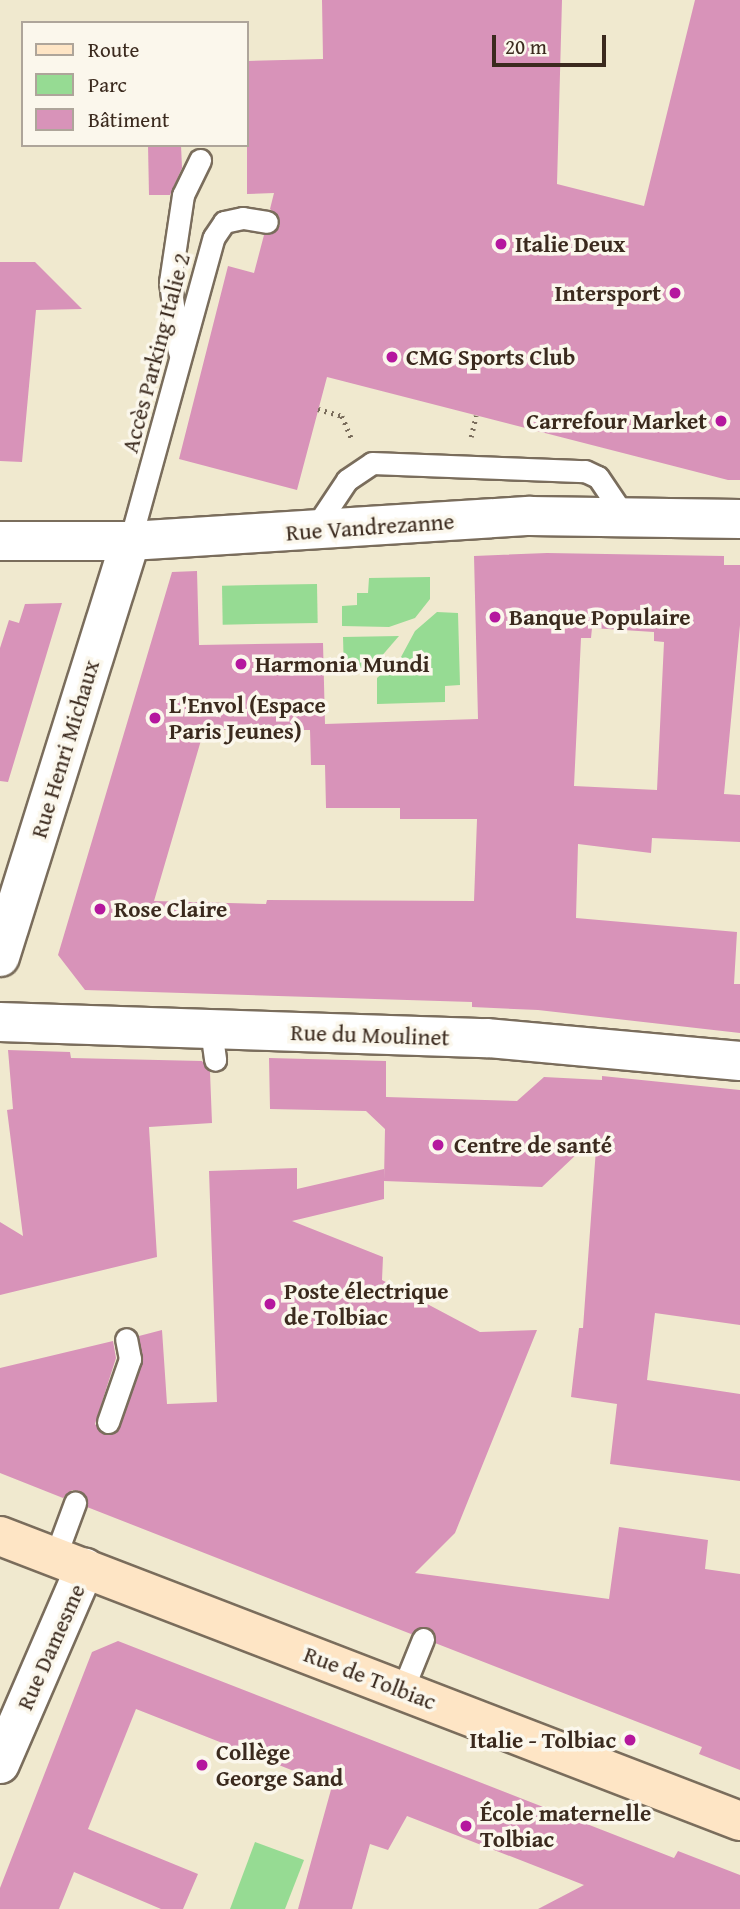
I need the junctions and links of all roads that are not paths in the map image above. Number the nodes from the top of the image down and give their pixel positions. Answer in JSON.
{"nodes":[{"id":1,"x":200,"y":160,"type":"dead end"},
{"id":2,"x":267,"y":222,"type":"dead end"},
{"id":3,"x":180,"y":362,"type":"junction"},
{"id":4,"x":625,"y":517,"type":"junction"},
{"id":5,"x":740,"y":519,"type":"edge"},
{"id":6,"x":313,"y":531,"type":"junction"},
{"id":7,"x":0,"y":541,"type":"edge"},
{"id":8,"x":130,"y":541,"type":"junction"},
{"id":9,"x":0,"y":957,"type":"edge"},
{"id":10,"x":0,"y":1022,"type":"edge"},
{"id":11,"x":740,"y":1061,"type":"edge"},
{"id":12,"x":126,"y":1339,"type":"dead end"},
{"id":13,"x":107,"y":1422,"type":"dead end"},
{"id":14,"x":75,"y":1503,"type":"dead end"},
{"id":15,"x":0,"y":1536,"type":"edge"},
{"id":16,"x":70,"y":1563,"type":"junction"},
{"id":17,"x":423,"y":1639,"type":"dead end"},
{"id":18,"x":402,"y":1690,"type":"junction"},
{"id":19,"x":0,"y":1764,"type":"edge"},
{"id":20,"x":740,"y":1821,"type":"edge"}],
"edges":[{"from":1,"to":3,"type":"lane"},
{"from":2,"to":3,"type":"lane","name":"Accès Parking Italie 2"},
{"from":3,"to":8,"type":"lane","name":"Accès Parking Italie 2"},
{"from":4,"to":5,"type":"street","name":"Rue Vandrezanne"},
{"from":4,"to":6,"type":"street","name":"Rue Vandrezanne"},
{"from":4,"to":6,"type":"lane"},
{"from":6,"to":8,"type":"street","name":"Rue Vandrezanne"},
{"from":7,"to":8,"type":"street","name":"Rue Vandrezanne"},
{"from":8,"to":9,"type":"street","name":"Rue Henri Michaux"},
{"from":10,"to":11,"type":"street","name":"Rue du Moulinet"},
{"from":12,"to":13,"type":"lane"},
{"from":14,"to":16,"type":"lane"},
{"from":15,"to":16,"type":"main road","name":"Rue de Tolbiac"},
{"from":16,"to":18,"type":"main road","name":"Rue de Tolbiac"},
{"from":16,"to":19,"type":"street","name":"Rue Damesme"},
{"from":17,"to":18,"type":"lane"},
{"from":18,"to":20,"type":"main road","name":"Rue de Tolbiac"}]}
